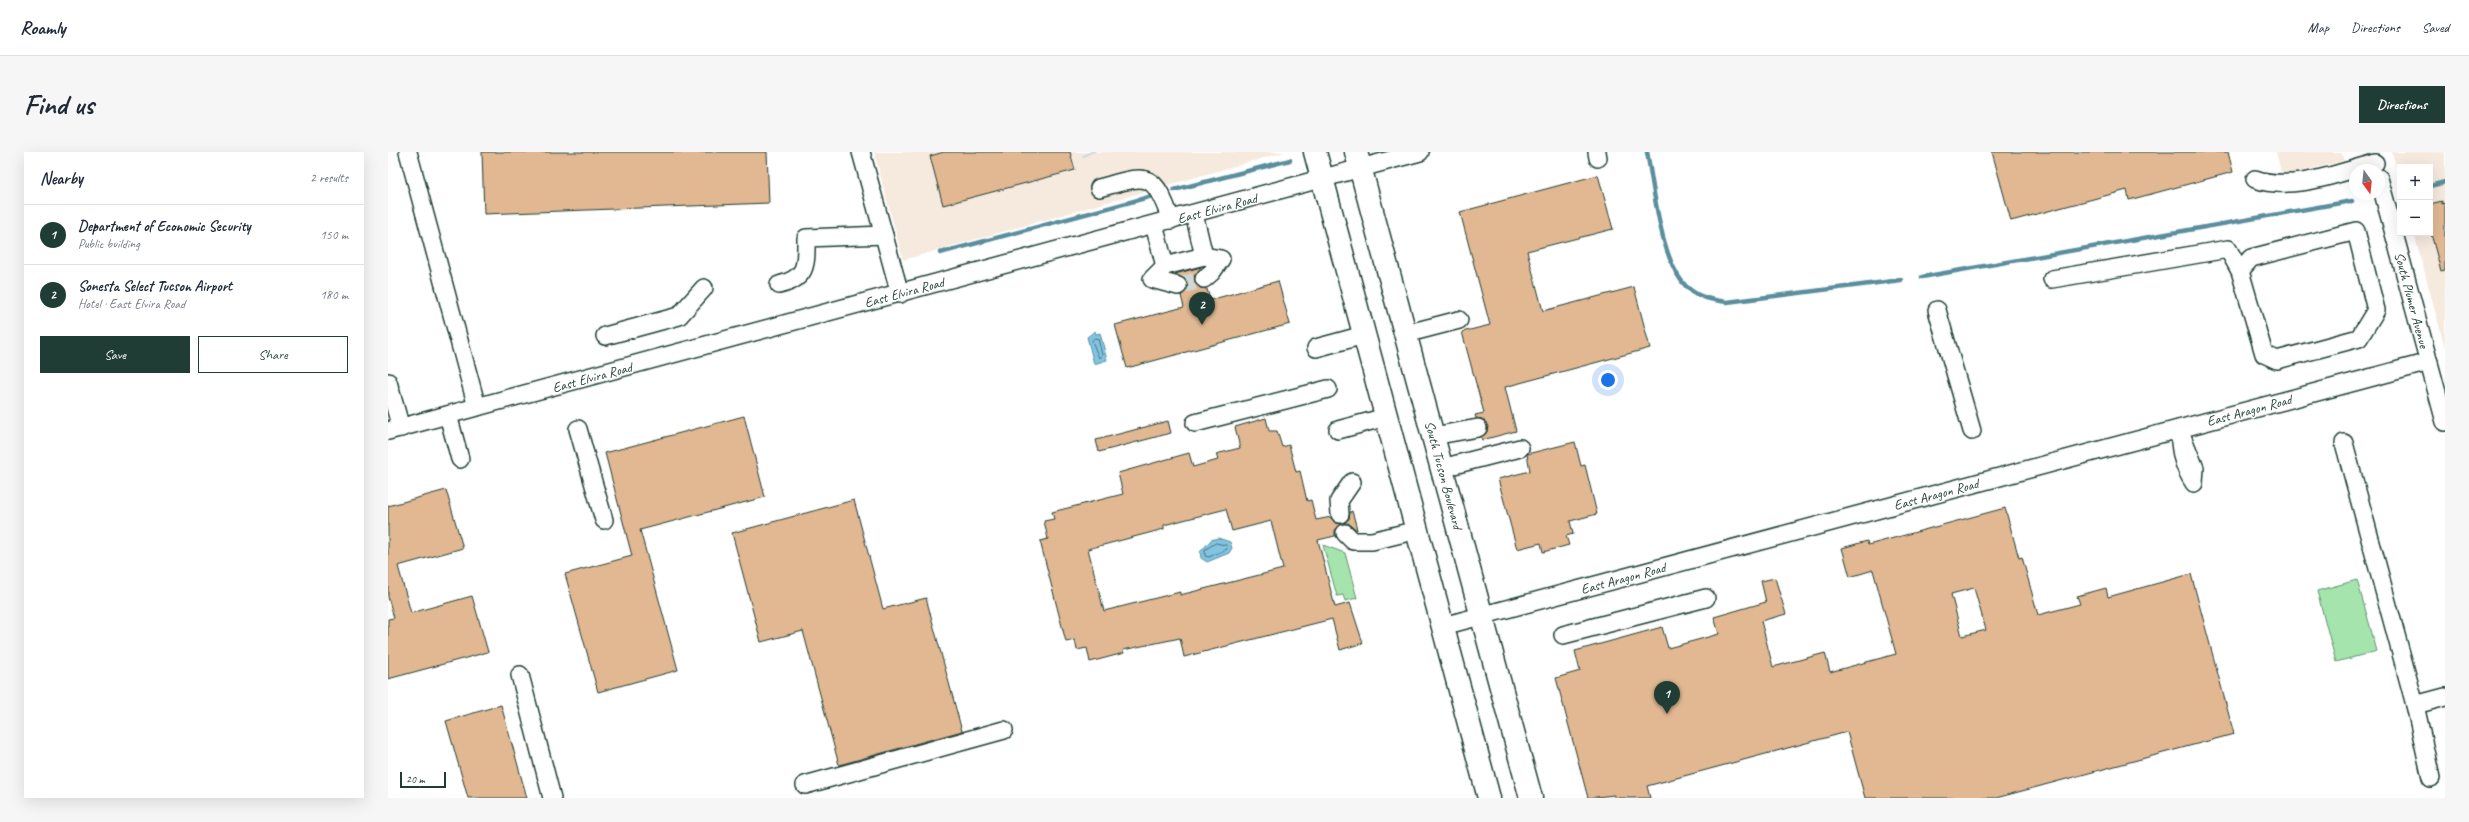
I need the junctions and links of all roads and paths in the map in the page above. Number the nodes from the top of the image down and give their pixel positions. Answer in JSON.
{"nodes":[{"id":1,"x":408,"y":152,"type":"edge"},
{"id":2,"x":861,"y":152,"type":"edge"},
{"id":3,"x":1315,"y":152,"type":"edge"},
{"id":4,"x":1420,"y":152,"type":"edge"},
{"id":5,"x":1359,"y":160,"type":"edge"},
{"id":6,"x":2349,"y":171,"type":"edge"},
{"id":7,"x":1322,"y":179,"type":"junction"},
{"id":8,"x":2255,"y":179,"type":"dead end"},
{"id":9,"x":1099,"y":188,"type":"dead end"},
{"id":10,"x":2385,"y":199,"type":"edge"},
{"id":11,"x":1194,"y":214,"type":"junction"},
{"id":12,"x":1171,"y":220,"type":"junction"},
{"id":13,"x":1154,"y":224,"type":"junction"},
{"id":14,"x":884,"y":235,"type":"junction"},
{"id":15,"x":1204,"y":256,"type":"junction"},
{"id":16,"x":1165,"y":266,"type":"junction"},
{"id":17,"x":2240,"y":271,"type":"junction"},
{"id":18,"x":1204,"y":279,"type":"tunnel mouth"},
{"id":19,"x":2052,"y":279,"type":"dead end"},
{"id":20,"x":779,"y":285,"type":"dead end"},
{"id":21,"x":1178,"y":286,"type":"tunnel mouth"},
{"id":22,"x":704,"y":288,"type":"dead end"},
{"id":23,"x":900,"y":294,"type":"junction"},
{"id":24,"x":1937,"y":310,"type":"dead end"},
{"id":25,"x":1459,"y":320,"type":"dead end"},
{"id":26,"x":1405,"y":334,"type":"junction"},
{"id":27,"x":1364,"y":335,"type":"junction"},
{"id":28,"x":605,"y":336,"type":"dead end"},
{"id":29,"x":1316,"y":348,"type":"dead end"},
{"id":30,"x":2429,"y":362,"type":"junction"},
{"id":31,"x":388,"y":382,"type":"edge"},
{"id":32,"x":1328,"y":389,"type":"dead end"},
{"id":33,"x":477,"y":408,"type":"junction"},
{"id":34,"x":448,"y":415,"type":"junction"},
{"id":35,"x":1386,"y":417,"type":"junction"},
{"id":36,"x":1195,"y":422,"type":"dead end"},
{"id":37,"x":2445,"y":422,"type":"edge"},
{"id":38,"x":578,"y":428,"type":"dead end"},
{"id":39,"x":1478,"y":428,"type":"dead end"},
{"id":40,"x":394,"y":430,"type":"edge"},
{"id":41,"x":1338,"y":430,"type":"dead end"},
{"id":42,"x":1972,"y":432,"type":"dead end"},
{"id":43,"x":1433,"y":436,"type":"junction"},
{"id":44,"x":2344,"y":443,"type":"dead end"},
{"id":45,"x":1520,"y":448,"type":"dead end"},
{"id":46,"x":460,"y":459,"type":"dead end"},
{"id":47,"x":1442,"y":468,"type":"junction"},
{"id":48,"x":1352,"y":482,"type":"dead end"},
{"id":49,"x":1340,"y":514,"type":"dead end"},
{"id":50,"x":604,"y":520,"type":"dead end"},
{"id":51,"x":1417,"y":530,"type":"junction"},
{"id":52,"x":1344,"y":533,"type":"dead end"},
{"id":53,"x":1706,"y":598,"type":"dead end"},
{"id":54,"x":1482,"y":616,"type":"junction"},
{"id":55,"x":1443,"y":626,"type":"junction"},
{"id":56,"x":1563,"y":635,"type":"dead end"},
{"id":57,"x":520,"y":675,"type":"dead end"},
{"id":58,"x":2445,"y":697,"type":"edge"},
{"id":59,"x":2415,"y":705,"type":"junction"},
{"id":60,"x":1004,"y":730,"type":"dead end"},
{"id":61,"x":2431,"y":778,"type":"dead end"},
{"id":62,"x":805,"y":785,"type":"dead end"},
{"id":63,"x":552,"y":798,"type":"edge"},
{"id":64,"x":1489,"y":798,"type":"edge"},
{"id":65,"x":1531,"y":798,"type":"edge"}],
"edges":[{"from":1,"to":33,"type":"street"},
{"from":2,"to":14,"type":"street"},
{"from":3,"to":7,"type":"main road"},
{"from":4,"to":5,"type":"street","name":"East Elvira Road"},
{"from":5,"to":7,"type":"street","name":"East Elvira Road"},
{"from":5,"to":26,"type":"main road","name":"South Tucson Boulevard"},
{"from":6,"to":8,"type":"street"},
{"from":7,"to":11,"type":"street","name":"East Elvira Road"},
{"from":7,"to":27,"type":"main road"},
{"from":9,"to":12,"type":"street"},
{"from":10,"to":30,"type":"street","name":"South Plumer Avenue"},
{"from":11,"to":12,"type":"street","name":"East Elvira Road"},
{"from":11,"to":15,"type":"street"},
{"from":12,"to":13,"type":"street","name":"East Elvira Road"},
{"from":13,"to":16,"type":"street"},
{"from":13,"to":23,"type":"street","name":"East Elvira Road"},
{"from":14,"to":20,"type":"street"},
{"from":14,"to":23,"type":"street"},
{"from":15,"to":16,"type":"street"},
{"from":15,"to":18,"type":"street"},
{"from":16,"to":21,"type":"street"},
{"from":17,"to":17,"type":"street"},
{"from":17,"to":19,"type":"street"},
{"from":22,"to":28,"type":"street"},
{"from":23,"to":33,"type":"street","name":"East Elvira Road"},
{"from":24,"to":42,"type":"street"},
{"from":25,"to":26,"type":"street"},
{"from":26,"to":43,"type":"main road","name":"South Tucson Boulevard"},
{"from":27,"to":29,"type":"street"},
{"from":27,"to":35,"type":"main road"},
{"from":30,"to":37,"type":"street","name":"South Plumer Avenue"},
{"from":30,"to":54,"type":"street","name":"East Aragon Road"},
{"from":31,"to":40,"type":"street"},
{"from":32,"to":36,"type":"street"},
{"from":33,"to":34,"type":"street","name":"East Elvira Road"},
{"from":34,"to":40,"type":"street","name":"East Elvira Road"},
{"from":34,"to":46,"type":"street"},
{"from":35,"to":41,"type":"street"},
{"from":35,"to":51,"type":"main road"},
{"from":38,"to":50,"type":"street"},
{"from":39,"to":43,"type":"street"},
{"from":43,"to":47,"type":"main road","name":"South Tucson Boulevard"},
{"from":44,"to":59,"type":"street"},
{"from":45,"to":47,"type":"street"},
{"from":47,"to":54,"type":"main road","name":"South Tucson Boulevard"},
{"from":48,"to":49,"type":"street"},
{"from":51,"to":52,"type":"street"},
{"from":51,"to":55,"type":"main road"},
{"from":53,"to":56,"type":"street"},
{"from":54,"to":55,"type":"street","name":"East Aragon Road"},
{"from":54,"to":65,"type":"main road","name":"South Tucson Boulevard"},
{"from":55,"to":64,"type":"main road"},
{"from":57,"to":63,"type":"street"},
{"from":58,"to":59,"type":"street"},
{"from":59,"to":61,"type":"street"},
{"from":60,"to":62,"type":"street"}]}
